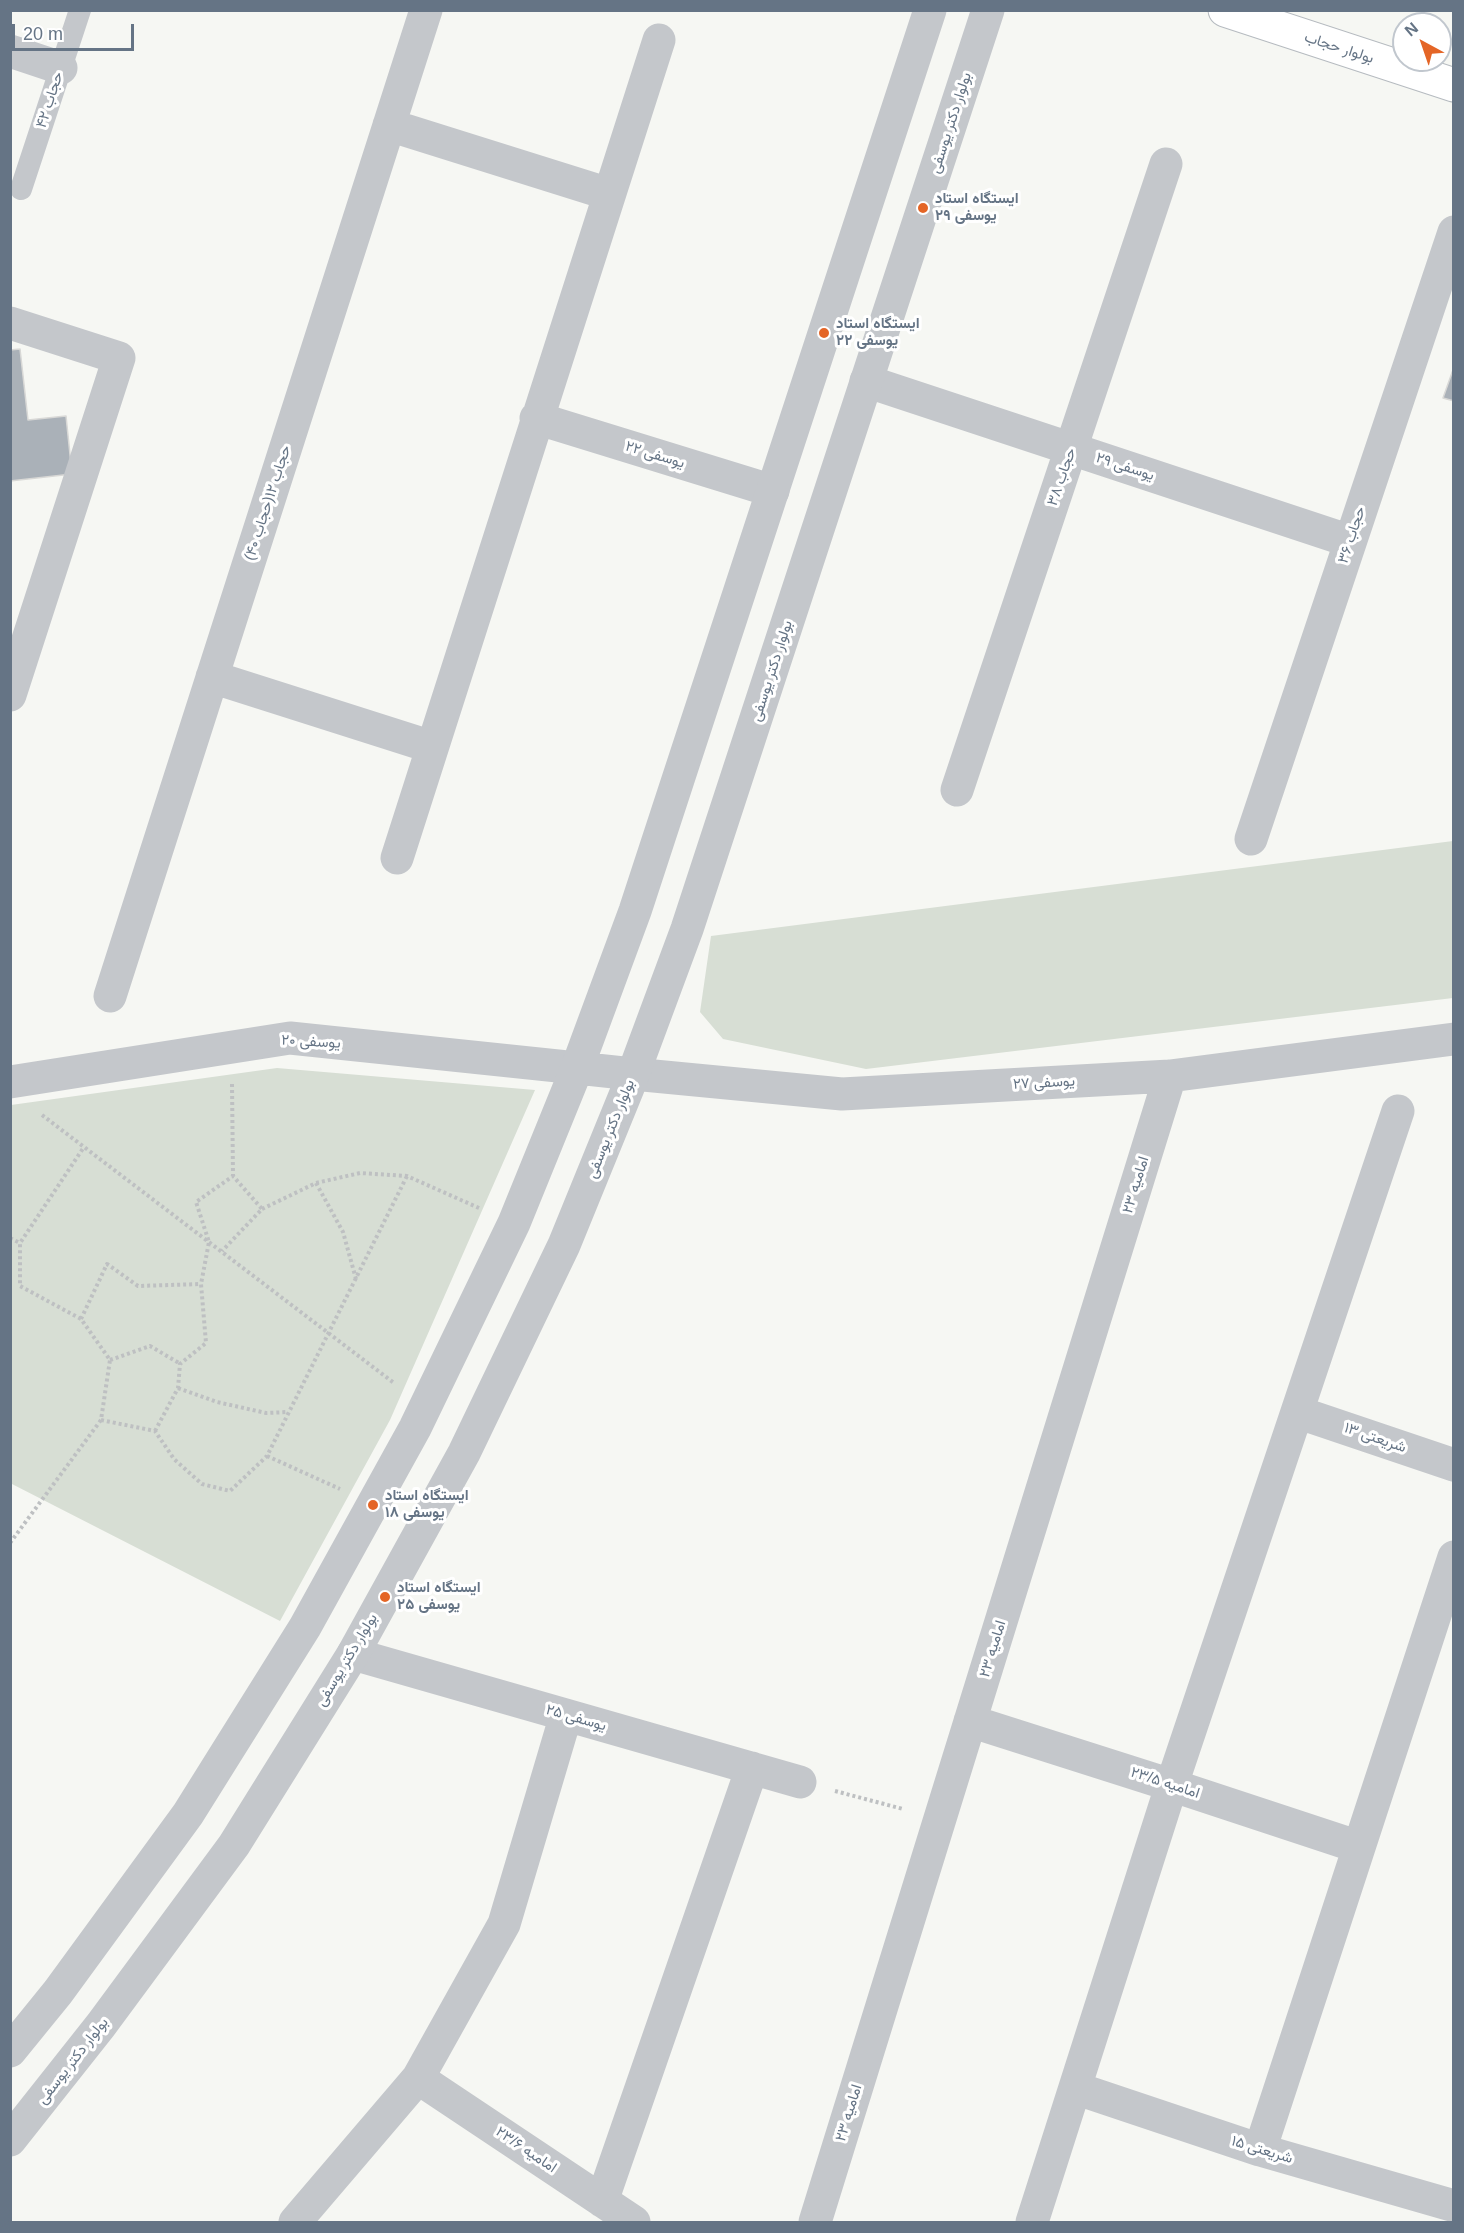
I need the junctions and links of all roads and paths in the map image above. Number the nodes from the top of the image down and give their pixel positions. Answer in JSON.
{"nodes":[{"id":1,"x":80,"y":10,"type":"edge"},
{"id":2,"x":426,"y":10,"type":"edge"},
{"id":3,"x":930,"y":10,"type":"edge"},
{"id":4,"x":988,"y":10,"type":"edge"},
{"id":5,"x":1225,"y":10,"type":"edge"},
{"id":6,"x":659,"y":40,"type":"dead end"},
{"id":7,"x":10,"y":51,"type":"edge"},
{"id":8,"x":61,"y":68,"type":"junction"},
{"id":9,"x":1454,"y":85,"type":"edge"},
{"id":10,"x":389,"y":125,"type":"junction"},
{"id":11,"x":1166,"y":164,"type":"dead end"},
{"id":12,"x":21,"y":189,"type":"dead end"},
{"id":13,"x":609,"y":194,"type":"junction"},
{"id":14,"x":1454,"y":232,"type":"edge"},
{"id":15,"x":10,"y":323,"type":"edge"},
{"id":16,"x":866,"y":381,"type":"junction"},
{"id":17,"x":536,"y":418,"type":"junction"},
{"id":18,"x":1071,"y":449,"type":"junction"},
{"id":19,"x":773,"y":491,"type":"junction"},
{"id":20,"x":1350,"y":541,"type":"junction"},
{"id":21,"x":212,"y":678,"type":"junction"},
{"id":22,"x":10,"y":695,"type":"edge"},
{"id":23,"x":432,"y":747,"type":"junction"},
{"id":24,"x":957,"y":790,"type":"dead end"},
{"id":25,"x":1251,"y":839,"type":"dead end"},
{"id":26,"x":397,"y":858,"type":"dead end"},
{"id":27,"x":110,"y":996,"type":"dead end"},
{"id":28,"x":1454,"y":1040,"type":"edge"},
{"id":29,"x":231,"y":1047,"type":"junction"},
{"id":30,"x":577,"y":1068,"type":"junction"},
{"id":31,"x":633,"y":1074,"type":"junction"},
{"id":32,"x":1170,"y":1076,"type":"junction"},
{"id":33,"x":10,"y":1082,"type":"edge"},
{"id":34,"x":1398,"y":1111,"type":"dead end"},
{"id":35,"x":38,"y":1112,"type":"dead end"},
{"id":36,"x":84,"y":1147,"type":"junction"},
{"id":37,"x":234,"y":1176,"type":"junction"},
{"id":38,"x":407,"y":1176,"type":"junction"},
{"id":39,"x":316,"y":1184,"type":"junction"},
{"id":40,"x":262,"y":1209,"type":"junction"},
{"id":41,"x":514,"y":1223,"type":"junction"},
{"id":42,"x":10,"y":1238,"type":"edge"},
{"id":43,"x":209,"y":1242,"type":"junction"},
{"id":44,"x":20,"y":1244,"type":"junction"},
{"id":45,"x":222,"y":1251,"type":"junction"},
{"id":46,"x":356,"y":1279,"type":"junction"},
{"id":47,"x":201,"y":1284,"type":"junction"},
{"id":48,"x":81,"y":1319,"type":"junction"},
{"id":49,"x":329,"y":1333,"type":"junction"},
{"id":50,"x":110,"y":1360,"type":"junction"},
{"id":51,"x":180,"y":1364,"type":"junction"},
{"id":52,"x":178,"y":1388,"type":"junction"},
{"id":53,"x":426,"y":1407,"type":"junction"},
{"id":54,"x":288,"y":1412,"type":"junction"},
{"id":55,"x":1297,"y":1412,"type":"junction"},
{"id":56,"x":101,"y":1420,"type":"junction"},
{"id":57,"x":155,"y":1431,"type":"junction"},
{"id":58,"x":267,"y":1456,"type":"junction"},
{"id":59,"x":1454,"y":1465,"type":"edge"},
{"id":60,"x":373,"y":1505,"type":"junction"},
{"id":61,"x":10,"y":1543,"type":"edge"},
{"id":62,"x":1454,"y":1557,"type":"edge"},
{"id":63,"x":352,"y":1654,"type":"junction"},
{"id":64,"x":566,"y":1715,"type":"junction"},
{"id":65,"x":970,"y":1721,"type":"junction"},
{"id":66,"x":752,"y":1768,"type":"junction"},
{"id":67,"x":800,"y":1782,"type":"joint"},
{"id":68,"x":1172,"y":1785,"type":"junction"},
{"id":69,"x":940,"y":1819,"type":"junction"},
{"id":70,"x":1359,"y":1847,"type":"junction"},
{"id":71,"x":10,"y":2051,"type":"edge"},
{"id":72,"x":418,"y":2078,"type":"junction"},
{"id":73,"x":1075,"y":2088,"type":"junction"},
{"id":74,"x":10,"y":2140,"type":"edge"},
{"id":75,"x":1260,"y":2150,"type":"junction"},
{"id":76,"x":602,"y":2201,"type":"junction"},
{"id":77,"x":1450,"y":2209,"type":"edge"},
{"id":78,"x":295,"y":2223,"type":"edge"},
{"id":79,"x":634,"y":2223,"type":"edge"},
{"id":80,"x":815,"y":2223,"type":"edge"},
{"id":81,"x":1032,"y":2223,"type":"edge"}],
"edges":[{"from":1,"to":8,"type":"lane","name":"حجاب ۴۲"},
{"from":2,"to":10,"type":"street","name":"حجاب ۱۲(حجاب ۴۰)"},
{"from":3,"to":19,"type":"street"},
{"from":4,"to":16,"type":"street","name":"بولوار دکتر یوسفی"},
{"from":5,"to":9,"type":"main road","name":"بولوار حجاب"},
{"from":6,"to":13,"type":"street"},
{"from":7,"to":8,"type":"street"},
{"from":8,"to":12,"type":"lane","name":"حجاب ۴۲"},
{"from":10,"to":13,"type":"street"},
{"from":10,"to":21,"type":"street","name":"حجاب ۱۲(حجاب ۴۰)"},
{"from":11,"to":18,"type":"street","name":"حجاب ۳۸"},
{"from":13,"to":17,"type":"street"},
{"from":14,"to":20,"type":"street","name":"حجاب ۳۶"},
{"from":15,"to":22,"type":"street"},
{"from":16,"to":18,"type":"street","name":"یوسفی ۲۹"},
{"from":16,"to":31,"type":"street","name":"بولوار دکتر یوسفی"},
{"from":17,"to":19,"type":"street","name":"یوسفی ۲۲"},
{"from":17,"to":23,"type":"street"},
{"from":18,"to":20,"type":"street","name":"یوسفی ۲۹"},
{"from":18,"to":24,"type":"street","name":"حجاب ۳۸"},
{"from":19,"to":30,"type":"street"},
{"from":20,"to":25,"type":"street","name":"حجاب ۳۶"},
{"from":21,"to":23,"type":"street"},
{"from":21,"to":27,"type":"street","name":"حجاب ۱۲(حجاب ۴۰)"},
{"from":23,"to":26,"type":"street"},
{"from":28,"to":32,"type":"street","name":"یوسفی ۲۷"},
{"from":29,"to":30,"type":"street","name":"یوسفی ۲۰"},
{"from":29,"to":33,"type":"street","name":"یوسفی ۲۰"},
{"from":29,"to":37,"type":"path"},
{"from":30,"to":31,"type":"street","name":"یوسفی ۲۰"},
{"from":30,"to":41,"type":"street"},
{"from":31,"to":32,"type":"street","name":"یوسفی ۲۷"},
{"from":31,"to":63,"type":"street","name":"بولوار دکتر یوسفی"},
{"from":32,"to":65,"type":"street","name":"امامیه ۲۳"},
{"from":34,"to":55,"type":"street"},
{"from":35,"to":36,"type":"path"},
{"from":36,"to":43,"type":"path"},
{"from":36,"to":44,"type":"path"},
{"from":37,"to":40,"type":"path"},
{"from":37,"to":43,"type":"path"},
{"from":38,"to":39,"type":"path"},
{"from":38,"to":41,"type":"path"},
{"from":38,"to":46,"type":"path"},
{"from":39,"to":40,"type":"path"},
{"from":39,"to":46,"type":"path"},
{"from":40,"to":45,"type":"path"},
{"from":41,"to":53,"type":"street"},
{"from":42,"to":44,"type":"path"},
{"from":43,"to":45,"type":"path"},
{"from":43,"to":47,"type":"path"},
{"from":44,"to":48,"type":"path"},
{"from":45,"to":49,"type":"path"},
{"from":46,"to":49,"type":"path"},
{"from":47,"to":48,"type":"path"},
{"from":47,"to":51,"type":"path"},
{"from":48,"to":50,"type":"path"},
{"from":49,"to":53,"type":"path"},
{"from":49,"to":54,"type":"path"},
{"from":50,"to":51,"type":"path"},
{"from":50,"to":56,"type":"path"},
{"from":51,"to":52,"type":"path"},
{"from":52,"to":54,"type":"path"},
{"from":52,"to":57,"type":"path"},
{"from":53,"to":60,"type":"street"},
{"from":54,"to":58,"type":"path"},
{"from":55,"to":59,"type":"street","name":"شریعتی ۱۳"},
{"from":55,"to":68,"type":"street"},
{"from":56,"to":57,"type":"path"},
{"from":56,"to":61,"type":"path"},
{"from":57,"to":58,"type":"path"},
{"from":58,"to":60,"type":"path"},
{"from":60,"to":71,"type":"street"},
{"from":62,"to":70,"type":"street"},
{"from":63,"to":64,"type":"street","name":"یوسفی ۲۵"},
{"from":63,"to":74,"type":"street","name":"بولوار دکتر یوسفی"},
{"from":64,"to":66,"type":"street","name":"یوسفی ۲۵"},
{"from":64,"to":72,"type":"street"},
{"from":65,"to":68,"type":"street","name":"امامیه ۲۳/۵"},
{"from":65,"to":69,"type":"street","name":"امامیه ۲۳"},
{"from":66,"to":67,"type":"street","name":"یوسفی ۲۵"},
{"from":66,"to":76,"type":"street"},
{"from":67,"to":69,"type":"path"},
{"from":68,"to":70,"type":"street","name":"امامیه ۲۳/۵"},
{"from":68,"to":73,"type":"street"},
{"from":69,"to":80,"type":"street","name":"امامیه ۲۳"},
{"from":70,"to":75,"type":"street"},
{"from":72,"to":76,"type":"street","name":"امامیه ۲۳/۶"},
{"from":72,"to":78,"type":"street"},
{"from":73,"to":75,"type":"street","name":"شریعتی ۱۵"},
{"from":73,"to":81,"type":"street"},
{"from":75,"to":77,"type":"street","name":"شریعتی ۱۵"},
{"from":76,"to":79,"type":"street","name":"امامیه ۲۳/۶"}]}
